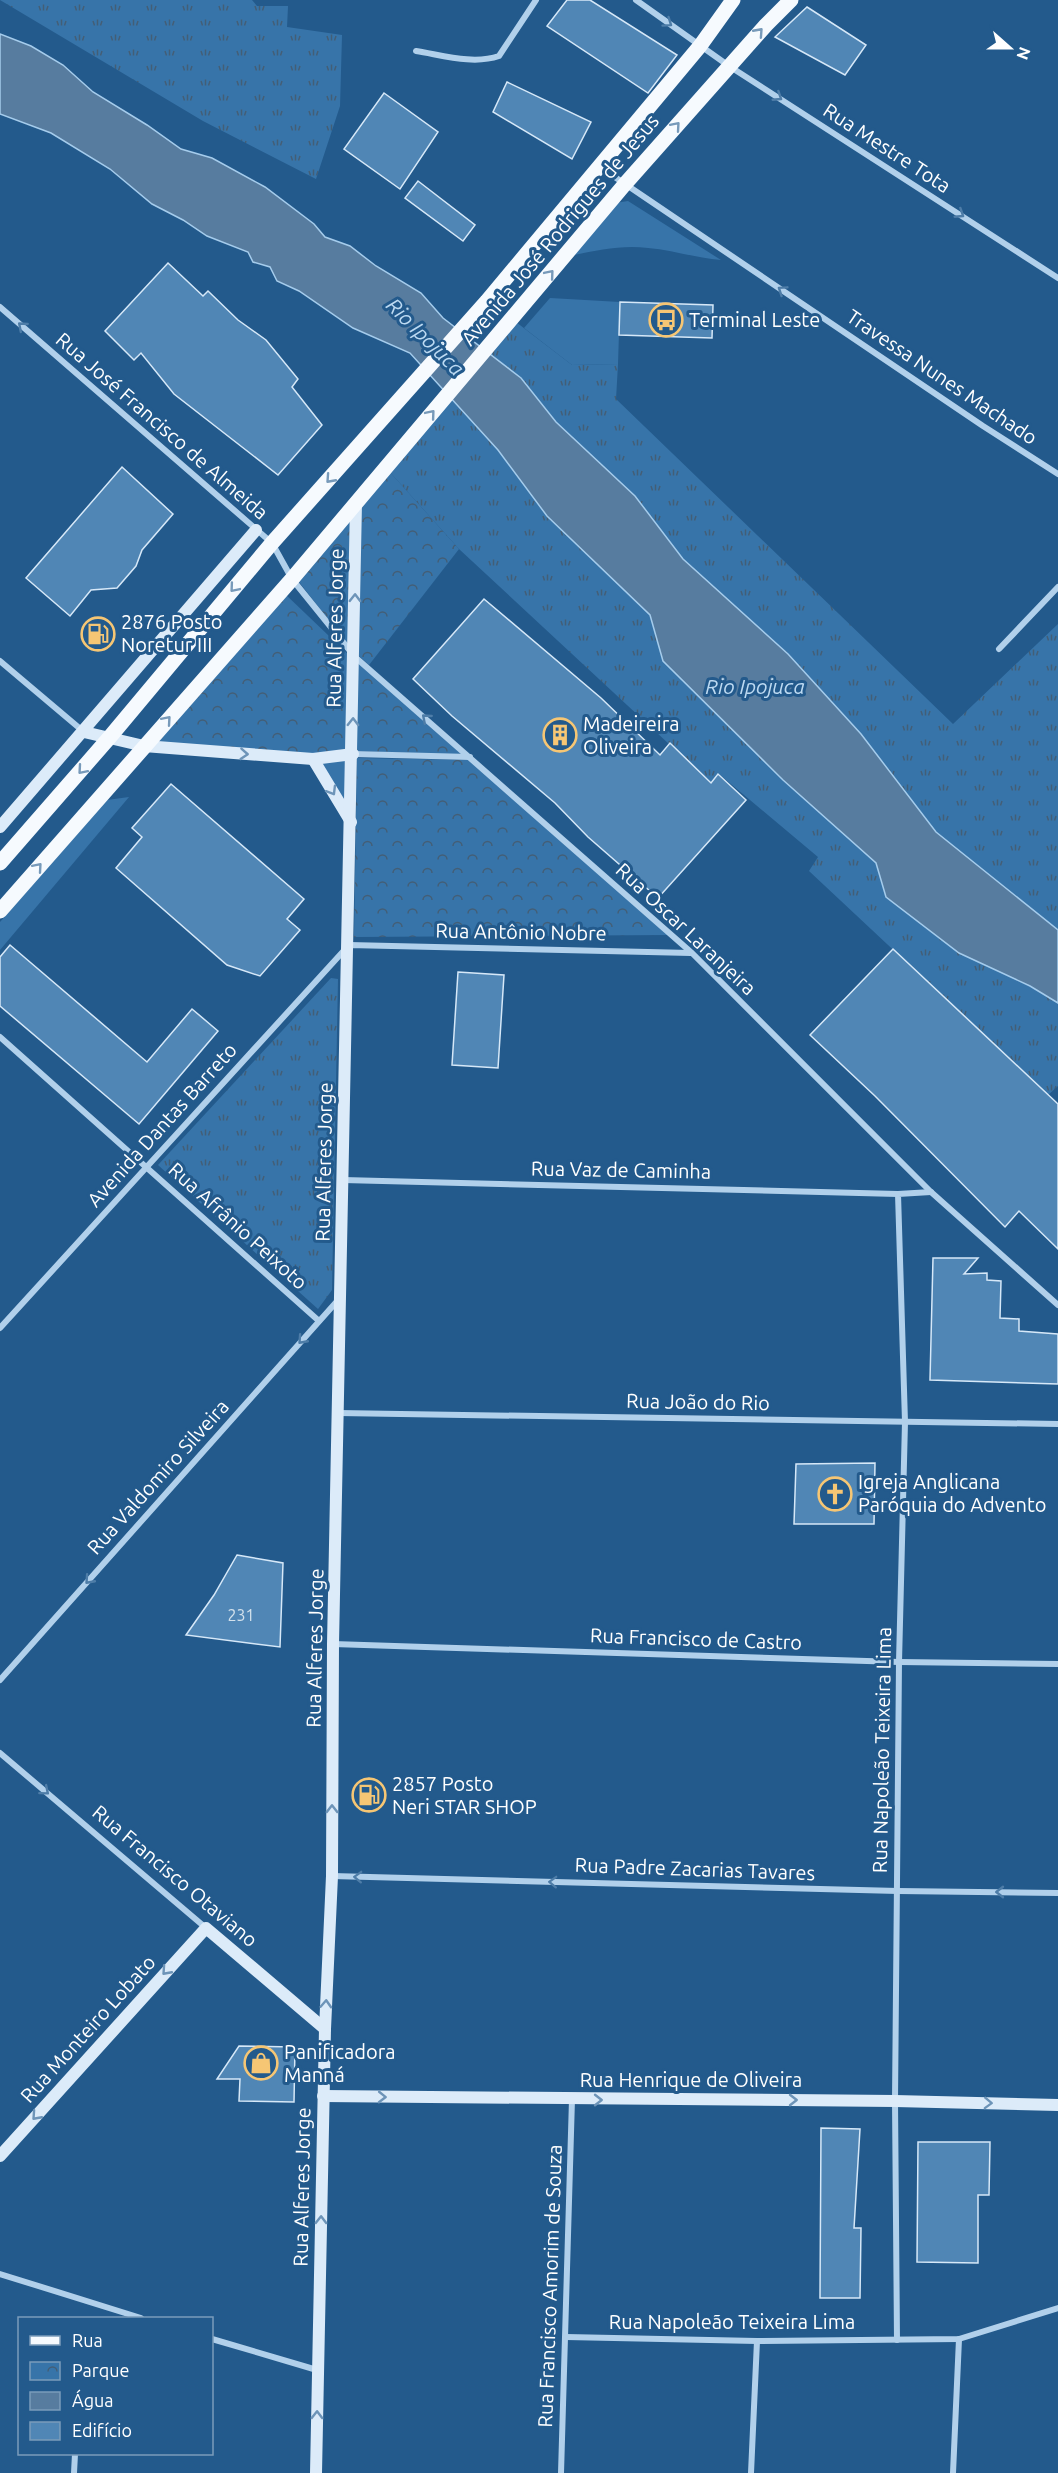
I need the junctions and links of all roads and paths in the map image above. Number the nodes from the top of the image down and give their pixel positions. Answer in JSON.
{"nodes":[{"id":1,"x":536,"y":0,"type":"edge"},
{"id":2,"x":636,"y":0,"type":"edge"},
{"id":3,"x":733,"y":0,"type":"edge"},
{"id":4,"x":791,"y":0,"type":"edge"},
{"id":5,"x":700,"y":46,"type":"junction"},
{"id":6,"x":416,"y":51,"type":"dead end"},
{"id":7,"x":729,"y":66,"type":"junction"},
{"id":8,"x":599,"y":166,"type":"junction"},
{"id":9,"x":625,"y":184,"type":"junction"},
{"id":10,"x":1058,"y":278,"type":"edge"},
{"id":11,"x":0,"y":307,"type":"edge"},
{"id":12,"x":1058,"y":474,"type":"edge"},
{"id":13,"x":356,"y":503,"type":"junction"},
{"id":14,"x":256,"y":530,"type":"junction"},
{"id":15,"x":272,"y":543,"type":"junction"},
{"id":16,"x":292,"y":579,"type":"junction"},
{"id":17,"x":1058,"y":586,"type":"edge"},
{"id":18,"x":999,"y":649,"type":"dead end"},
{"id":19,"x":355,"y":657,"type":"junction"},
{"id":20,"x":0,"y":661,"type":"edge"},
{"id":21,"x":84,"y":732,"type":"junction"},
{"id":22,"x":109,"y":738,"type":"junction"},
{"id":23,"x":144,"y":746,"type":"junction"},
{"id":24,"x":353,"y":754,"type":"junction"},
{"id":25,"x":470,"y":757,"type":"junction"},
{"id":26,"x":313,"y":759,"type":"junction"},
{"id":27,"x":351,"y":823,"type":"junction"},
{"id":28,"x":0,"y":827,"type":"edge"},
{"id":29,"x":0,"y":863,"type":"edge"},
{"id":30,"x":0,"y":911,"type":"edge"},
{"id":31,"x":349,"y":945,"type":"junction"},
{"id":32,"x":692,"y":952,"type":"junction"},
{"id":33,"x":0,"y":1037,"type":"edge"},
{"id":34,"x":145,"y":1167,"type":"junction"},
{"id":35,"x":343,"y":1180,"type":"junction"},
{"id":36,"x":931,"y":1192,"type":"junction"},
{"id":37,"x":898,"y":1194,"type":"junction"},
{"id":38,"x":341,"y":1296,"type":"junction"},
{"id":39,"x":1058,"y":1305,"type":"edge"},
{"id":40,"x":319,"y":1321,"type":"junction"},
{"id":41,"x":0,"y":1328,"type":"edge"},
{"id":42,"x":338,"y":1413,"type":"junction"},
{"id":43,"x":905,"y":1422,"type":"junction"},
{"id":44,"x":1058,"y":1424,"type":"edge"},
{"id":45,"x":333,"y":1644,"type":"junction"},
{"id":46,"x":899,"y":1662,"type":"junction"},
{"id":47,"x":1058,"y":1664,"type":"edge"},
{"id":48,"x":0,"y":1680,"type":"edge"},
{"id":49,"x":0,"y":1753,"type":"edge"},
{"id":50,"x":332,"y":1876,"type":"junction"},
{"id":51,"x":897,"y":1891,"type":"junction"},
{"id":52,"x":1058,"y":1893,"type":"edge"},
{"id":53,"x":206,"y":1928,"type":"junction"},
{"id":54,"x":325,"y":2029,"type":"junction"},
{"id":55,"x":323,"y":2096,"type":"junction"},
{"id":56,"x":572,"y":2099,"type":"junction"},
{"id":57,"x":895,"y":2101,"type":"junction"},
{"id":58,"x":1058,"y":2105,"type":"edge"},
{"id":59,"x":0,"y":2156,"type":"edge"},
{"id":60,"x":0,"y":2274,"type":"edge"},
{"id":61,"x":1058,"y":2308,"type":"edge"},
{"id":62,"x":135,"y":2317,"type":"edge"},
{"id":63,"x":567,"y":2337,"type":"junction"},
{"id":64,"x":959,"y":2338,"type":"junction"},
{"id":65,"x":213,"y":2339,"type":"edge"},
{"id":66,"x":897,"y":2340,"type":"junction"},
{"id":67,"x":757,"y":2341,"type":"junction"},
{"id":68,"x":318,"y":2371,"type":"junction"},
{"id":69,"x":75,"y":2455,"type":"edge"},
{"id":70,"x":74,"y":2473,"type":"edge"},
{"id":71,"x":316,"y":2473,"type":"edge"},
{"id":72,"x":561,"y":2473,"type":"edge"},
{"id":73,"x":751,"y":2473,"type":"edge"},
{"id":74,"x":953,"y":2473,"type":"edge"}],
"edges":[{"from":1,"to":6,"type":"street"},
{"from":2,"to":5,"type":"street","name":"Rua Mestre Tota","one_way":true},
{"from":3,"to":5,"type":"main road","name":"Avenida José Rodrigues de Jesus"},
{"from":7,"to":4,"type":"main road","name":"Avenida José Rodrigues de Jesus","one_way":true},
{"from":5,"to":7,"type":"street","name":"Rua Mestre Tota"},
{"from":5,"to":8,"type":"main road","name":"Avenida José Rodrigues de Jesus"},
{"from":9,"to":7,"type":"main road","name":"Avenida José Rodrigues de Jesus","one_way":true},
{"from":7,"to":10,"type":"street","name":"Rua Mestre Tota","one_way":true},
{"from":8,"to":9,"type":"street","name":"Travessa Nunes Machado"},
{"from":8,"to":15,"type":"main road","name":"Avenida José Rodrigues de Jesus","one_way":true},
{"from":12,"to":9,"type":"street","name":"Travessa Nunes Machado","one_way":true},
{"from":13,"to":9,"type":"main road","name":"Avenida José Rodrigues de Jesus","one_way":true},
{"from":14,"to":11,"type":"street","name":"Rua José Francisco de Almeida","one_way":true},
{"from":13,"to":16,"type":"main road","name":"Avenida José Rodrigues de Jesus"},
{"from":19,"to":13,"type":"street","name":"Rua Alferes Jorge","one_way":true},
{"from":14,"to":15,"type":"street","name":"Rua José Francisco de Almeida"},
{"from":14,"to":21,"type":"street"},
{"from":15,"to":16,"type":"street","name":"Rua José Francisco de Almeida"},
{"from":15,"to":22,"type":"main road","name":"Avenida José Rodrigues de Jesus","one_way":true},
{"from":16,"to":19,"type":"street","name":"Rua Oscar Laranjeira"},
{"from":23,"to":16,"type":"main road","name":"Avenida José Rodrigues de Jesus","one_way":true},
{"from":17,"to":18,"type":"street"},
{"from":24,"to":19,"type":"street","name":"Rua Alferes Jorge","one_way":true},
{"from":25,"to":19,"type":"street","name":"Rua Oscar Laranjeira","one_way":true},
{"from":20,"to":21,"type":"street"},
{"from":21,"to":22,"type":"street"},
{"from":21,"to":28,"type":"street"},
{"from":22,"to":23,"type":"street"},
{"from":22,"to":29,"type":"main road","name":"Avenida José Rodrigues de Jesus","one_way":true},
{"from":23,"to":26,"type":"street","one_way":true},
{"from":30,"to":23,"type":"main road","name":"Avenida José Rodrigues de Jesus","one_way":true},
{"from":24,"to":25,"type":"street"},
{"from":24,"to":26,"type":"street"},
{"from":24,"to":27,"type":"street","name":"Rua Alferes Jorge"},
{"from":25,"to":32,"type":"street","name":"Rua Oscar Laranjeira"},
{"from":26,"to":27,"type":"street","one_way":true},
{"from":27,"to":31,"type":"street","name":"Rua Alferes Jorge"},
{"from":31,"to":32,"type":"street","name":"Rua Antônio Nobre"},
{"from":31,"to":34,"type":"street","name":"Avenida Dantas Barreto"},
{"from":31,"to":35,"type":"street","name":"Rua Alferes Jorge"},
{"from":32,"to":36,"type":"street","name":"Rua Oscar Laranjeira"},
{"from":33,"to":34,"type":"street","name":"Rua Afrânio Peixoto"},
{"from":34,"to":40,"type":"street","name":"Rua Afrânio Peixoto"},
{"from":34,"to":41,"type":"street","name":"Avenida Dantas Barreto"},
{"from":35,"to":37,"type":"street","name":"Rua Vaz de Caminha"},
{"from":35,"to":38,"type":"street","name":"Rua Alferes Jorge"},
{"from":36,"to":37,"type":"street"},
{"from":36,"to":39,"type":"street","name":"Rua Oscar Laranjeira"},
{"from":37,"to":43,"type":"street","name":"Rua Napoleão Teixeira Lima"},
{"from":38,"to":40,"type":"street","name":"Rua Valdomiro Silveira"},
{"from":38,"to":42,"type":"street","name":"Rua Alferes Jorge"},
{"from":40,"to":48,"type":"street","name":"Rua Valdomiro Silveira","one_way":true},
{"from":42,"to":43,"type":"street","name":"Rua João do Rio"},
{"from":42,"to":45,"type":"street","name":"Rua Alferes Jorge"},
{"from":43,"to":44,"type":"street","name":"Rua João do Rio"},
{"from":43,"to":46,"type":"street","name":"Rua Napoleão Teixeira Lima"},
{"from":45,"to":46,"type":"street","name":"Rua Francisco de Castro"},
{"from":50,"to":45,"type":"street","name":"Rua Alferes Jorge","one_way":true},
{"from":46,"to":47,"type":"street","name":"Rua Francisco de Castro"},
{"from":46,"to":51,"type":"street","name":"Rua Napoleão Teixeira Lima"},
{"from":49,"to":53,"type":"street","name":"Rua Francisco Otaviano","one_way":true},
{"from":51,"to":50,"type":"street","name":"Rua Padre Zacarias Tavares","one_way":true},
{"from":54,"to":50,"type":"street","name":"Rua Alferes Jorge","one_way":true},
{"from":52,"to":51,"type":"street","name":"Rua Padre Zacarias Tavares","one_way":true},
{"from":51,"to":57,"type":"street","name":"Rua Napoleão Teixeira Lima"},
{"from":53,"to":54,"type":"street","name":"Rua Francisco Otaviano"},
{"from":53,"to":59,"type":"street","name":"Rua Monteiro Lobato","one_way":true},
{"from":54,"to":55,"type":"street","name":"Rua Alferes Jorge"},
{"from":55,"to":56,"type":"street","name":"Rua Henrique de Oliveira","one_way":true},
{"from":68,"to":55,"type":"street","name":"Rua Alferes Jorge","one_way":true},
{"from":56,"to":57,"type":"street","name":"Rua Henrique de Oliveira","one_way":true},
{"from":56,"to":63,"type":"street","name":"Rua Francisco Amorim de Souza"},
{"from":57,"to":58,"type":"street","name":"Rua Henrique de Oliveira","one_way":true},
{"from":57,"to":66,"type":"street","name":"Rua Napoleão Teixeira Lima"},
{"from":60,"to":62,"type":"street"},
{"from":61,"to":64,"type":"street","name":"Rua Napoleão Teixeira Lima"},
{"from":63,"to":67,"type":"street","name":"Rua Napoleão Teixeira Lima"},
{"from":63,"to":72,"type":"street","name":"Rua Francisco Amorim de Souza"},
{"from":64,"to":66,"type":"street","name":"Rua Napoleão Teixeira Lima"},
{"from":64,"to":74,"type":"street"},
{"from":65,"to":68,"type":"street"},
{"from":66,"to":67,"type":"street","name":"Rua Napoleão Teixeira Lima"},
{"from":67,"to":73,"type":"street"},
{"from":71,"to":68,"type":"street","name":"Rua Alferes Jorge","one_way":true},
{"from":69,"to":70,"type":"street"}]}
